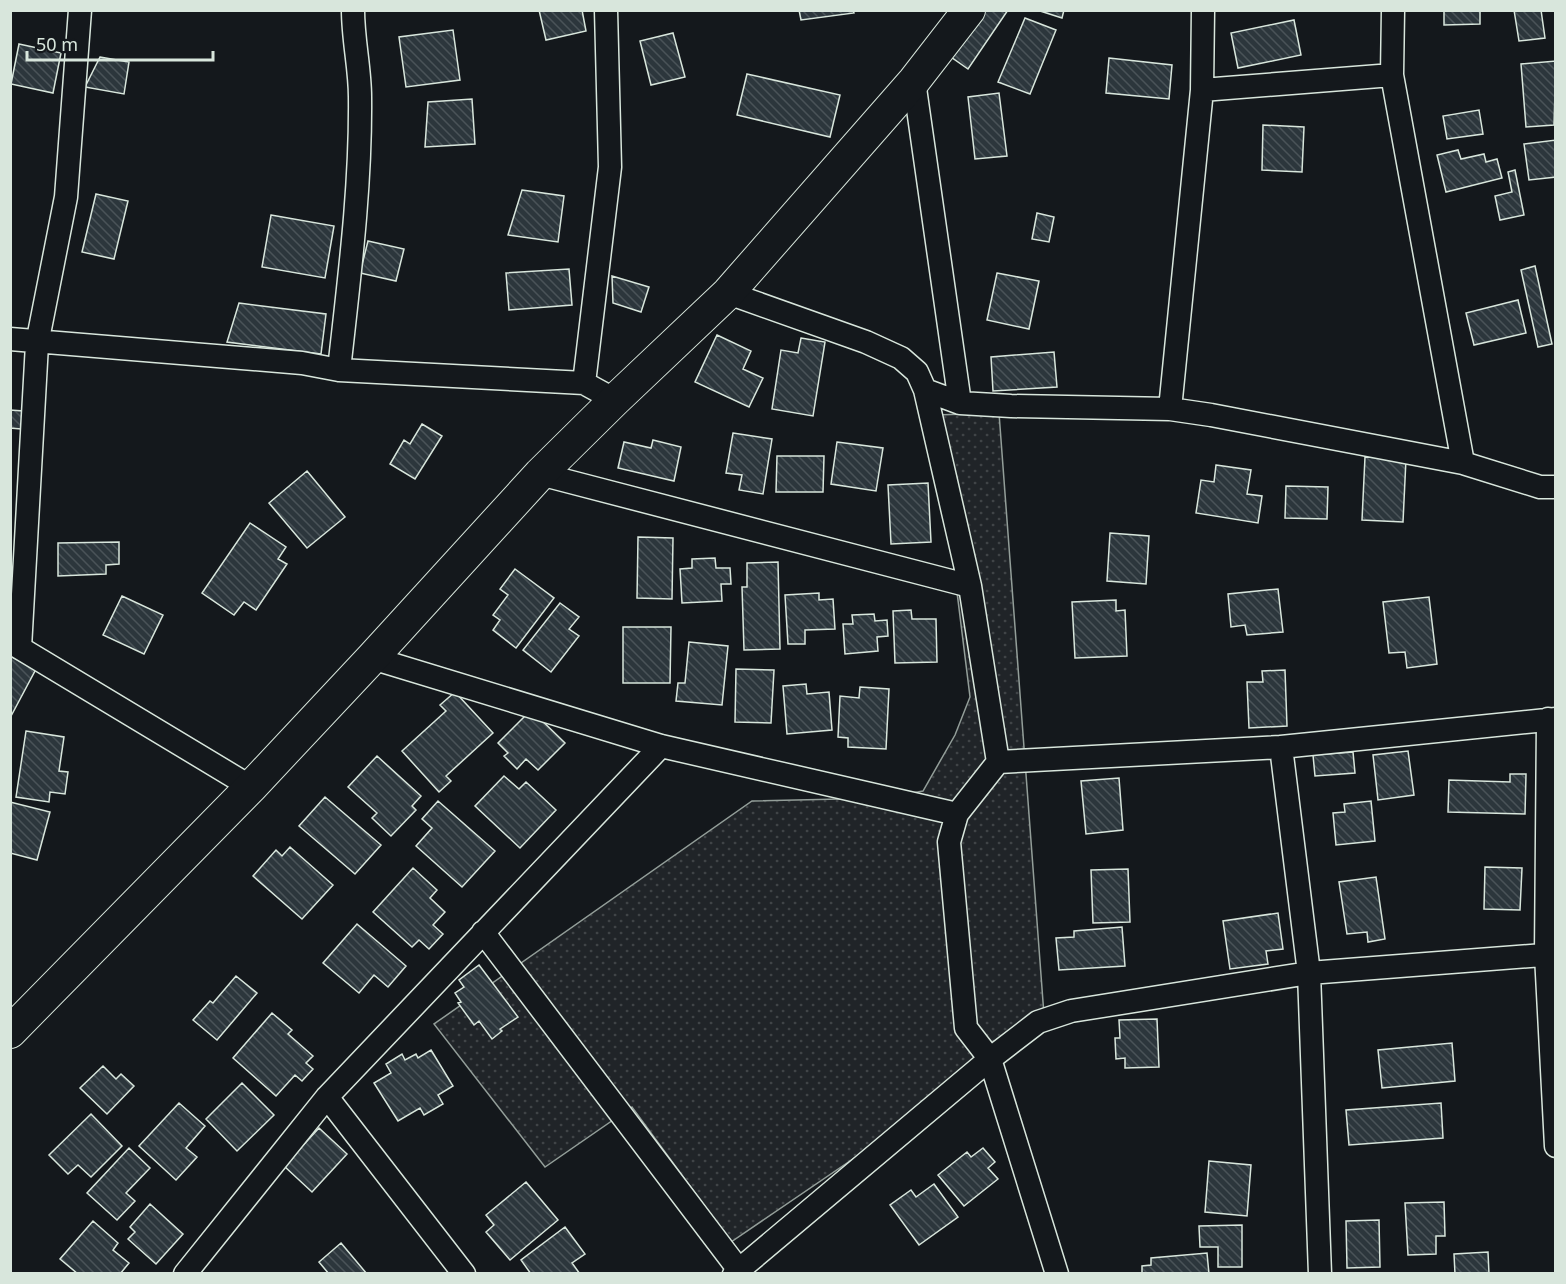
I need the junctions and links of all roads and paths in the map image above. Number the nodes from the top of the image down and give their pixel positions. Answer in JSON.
{"nodes":[{"id":1,"x":80,"y":10,"type":"edge"},
{"id":2,"x":353,"y":10,"type":"edge"},
{"id":3,"x":606,"y":10,"type":"edge"},
{"id":4,"x":969,"y":10,"type":"edge"},
{"id":5,"x":1203,"y":10,"type":"edge"},
{"id":6,"x":1393,"y":10,"type":"edge"},
{"id":7,"x":1392,"y":75,"type":"junction"},
{"id":8,"x":914,"y":81,"type":"junction"},
{"id":9,"x":1202,"y":90,"type":"junction"},
{"id":10,"x":728,"y":293,"type":"junction"},
{"id":11,"x":10,"y":339,"type":"edge"},
{"id":12,"x":38,"y":342,"type":"junction"},
{"id":13,"x":339,"y":370,"type":"junction"},
{"id":14,"x":584,"y":383,"type":"junction"},
{"id":15,"x":925,"y":390,"type":"junction"},
{"id":16,"x":615,"y":400,"type":"junction"},
{"id":17,"x":960,"y":403,"type":"junction"},
{"id":18,"x":1170,"y":409,"type":"junction"},
{"id":19,"x":1463,"y":463,"type":"junction"},
{"id":20,"x":540,"y":474,"type":"junction"},
{"id":21,"x":1556,"y":487,"type":"edge"},
{"id":22,"x":969,"y":586,"type":"junction"},
{"id":23,"x":15,"y":645,"type":"edge"},
{"id":24,"x":372,"y":658,"type":"junction"},
{"id":25,"x":1552,"y":719,"type":"edge"},
{"id":26,"x":661,"y":746,"type":"junction"},
{"id":27,"x":1281,"y":747,"type":"junction"},
{"id":28,"x":998,"y":762,"type":"junction"},
{"id":29,"x":251,"y":787,"type":"junction"},
{"id":30,"x":957,"y":814,"type":"junction"},
{"id":31,"x":483,"y":932,"type":"junction"},
{"id":32,"x":1551,"y":954,"type":"edge"},
{"id":33,"x":1309,"y":973,"type":"junction"},
{"id":34,"x":10,"y":1032,"type":"edge"},
{"id":35,"x":990,"y":1059,"type":"junction"},
{"id":36,"x":327,"y":1097,"type":"junction"},
{"id":37,"x":1556,"y":1146,"type":"edge"},
{"id":38,"x":737,"y":1272,"type":"edge"},
{"id":39,"x":185,"y":1274,"type":"edge"},
{"id":40,"x":464,"y":1274,"type":"edge"},
{"id":41,"x":1057,"y":1274,"type":"edge"},
{"id":42,"x":1320,"y":1274,"type":"edge"}],
"edges":[{"from":1,"to":12,"type":"street"},
{"from":2,"to":13,"type":"street"},
{"from":3,"to":14,"type":"street"},
{"from":4,"to":8,"type":"street"},
{"from":5,"to":9,"type":"street"},
{"from":6,"to":7,"type":"street"},
{"from":7,"to":9,"type":"street"},
{"from":7,"to":19,"type":"street"},
{"from":8,"to":10,"type":"street"},
{"from":8,"to":17,"type":"street"},
{"from":9,"to":18,"type":"street"},
{"from":10,"to":15,"type":"street"},
{"from":10,"to":16,"type":"street"},
{"from":11,"to":12,"type":"street"},
{"from":12,"to":13,"type":"street"},
{"from":12,"to":23,"type":"street"},
{"from":13,"to":14,"type":"street"},
{"from":14,"to":16,"type":"street"},
{"from":15,"to":17,"type":"street"},
{"from":15,"to":22,"type":"street"},
{"from":16,"to":20,"type":"street"},
{"from":17,"to":18,"type":"street"},
{"from":18,"to":19,"type":"street"},
{"from":19,"to":21,"type":"street"},
{"from":20,"to":22,"type":"street"},
{"from":20,"to":24,"type":"street"},
{"from":22,"to":28,"type":"street"},
{"from":23,"to":29,"type":"street"},
{"from":24,"to":26,"type":"street"},
{"from":24,"to":29,"type":"street"},
{"from":25,"to":27,"type":"street"},
{"from":25,"to":32,"type":"street"},
{"from":26,"to":30,"type":"street"},
{"from":26,"to":31,"type":"street"},
{"from":27,"to":28,"type":"street"},
{"from":27,"to":33,"type":"street"},
{"from":28,"to":30,"type":"street"},
{"from":29,"to":34,"type":"street"},
{"from":30,"to":35,"type":"street"},
{"from":31,"to":36,"type":"street"},
{"from":31,"to":38,"type":"street"},
{"from":32,"to":33,"type":"street"},
{"from":32,"to":37,"type":"street"},
{"from":33,"to":35,"type":"street"},
{"from":33,"to":42,"type":"street"},
{"from":35,"to":38,"type":"street"},
{"from":35,"to":41,"type":"street"},
{"from":36,"to":39,"type":"street"},
{"from":36,"to":40,"type":"street"}]}
